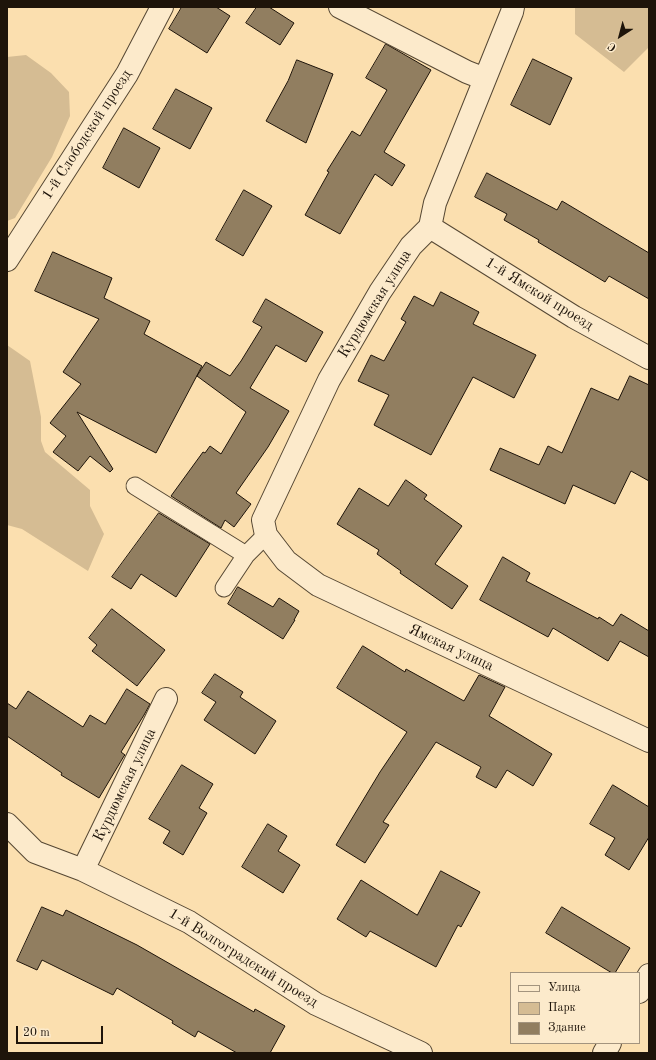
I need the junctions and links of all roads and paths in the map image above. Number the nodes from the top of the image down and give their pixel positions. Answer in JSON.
{"nodes":[{"id":1,"x":162,"y":7,"type":"edge"},
{"id":2,"x":340,"y":7,"type":"edge"},
{"id":3,"x":513,"y":7,"type":"edge"},
{"id":4,"x":486,"y":79,"type":"junction"},
{"id":5,"x":430,"y":227,"type":"junction"},
{"id":6,"x":7,"y":260,"type":"edge"},
{"id":7,"x":649,"y":358,"type":"edge"},
{"id":8,"x":135,"y":486,"type":"dead end"},
{"id":9,"x":266,"y":535,"type":"junction"},
{"id":10,"x":246,"y":555,"type":"junction"},
{"id":11,"x":224,"y":588,"type":"dead end"},
{"id":12,"x":166,"y":699,"type":"dead end"},
{"id":13,"x":649,"y":741,"type":"edge"},
{"id":14,"x":7,"y":824,"type":"edge"},
{"id":15,"x":83,"y":870,"type":"junction"},
{"id":16,"x":649,"y":975,"type":"edge"},
{"id":17,"x":640,"y":990,"type":"edge"},
{"id":18,"x":609,"y":1044,"type":"edge"},
{"id":19,"x":421,"y":1053,"type":"edge"},
{"id":20,"x":604,"y":1053,"type":"edge"}],
"edges":[{"from":1,"to":6,"type":"street","name":"1-й Слободской проезд"},
{"from":2,"to":4,"type":"street"},
{"from":3,"to":4,"type":"street"},
{"from":4,"to":5,"type":"street"},
{"from":5,"to":7,"type":"street","name":"1-й Ямской проезд"},
{"from":5,"to":9,"type":"street","name":"Курдюмская улица"},
{"from":8,"to":10,"type":"lane"},
{"from":9,"to":10,"type":"lane"},
{"from":9,"to":13,"type":"street","name":"Ямская улица"},
{"from":10,"to":11,"type":"lane"},
{"from":12,"to":15,"type":"street","name":"Курдюмская улица"},
{"from":14,"to":15,"type":"street","name":"1-й Волгоградский проезд"},
{"from":15,"to":19,"type":"street","name":"1-й Волгоградский проезд"},
{"from":16,"to":17,"type":"street"},
{"from":18,"to":20,"type":"street"}]}
